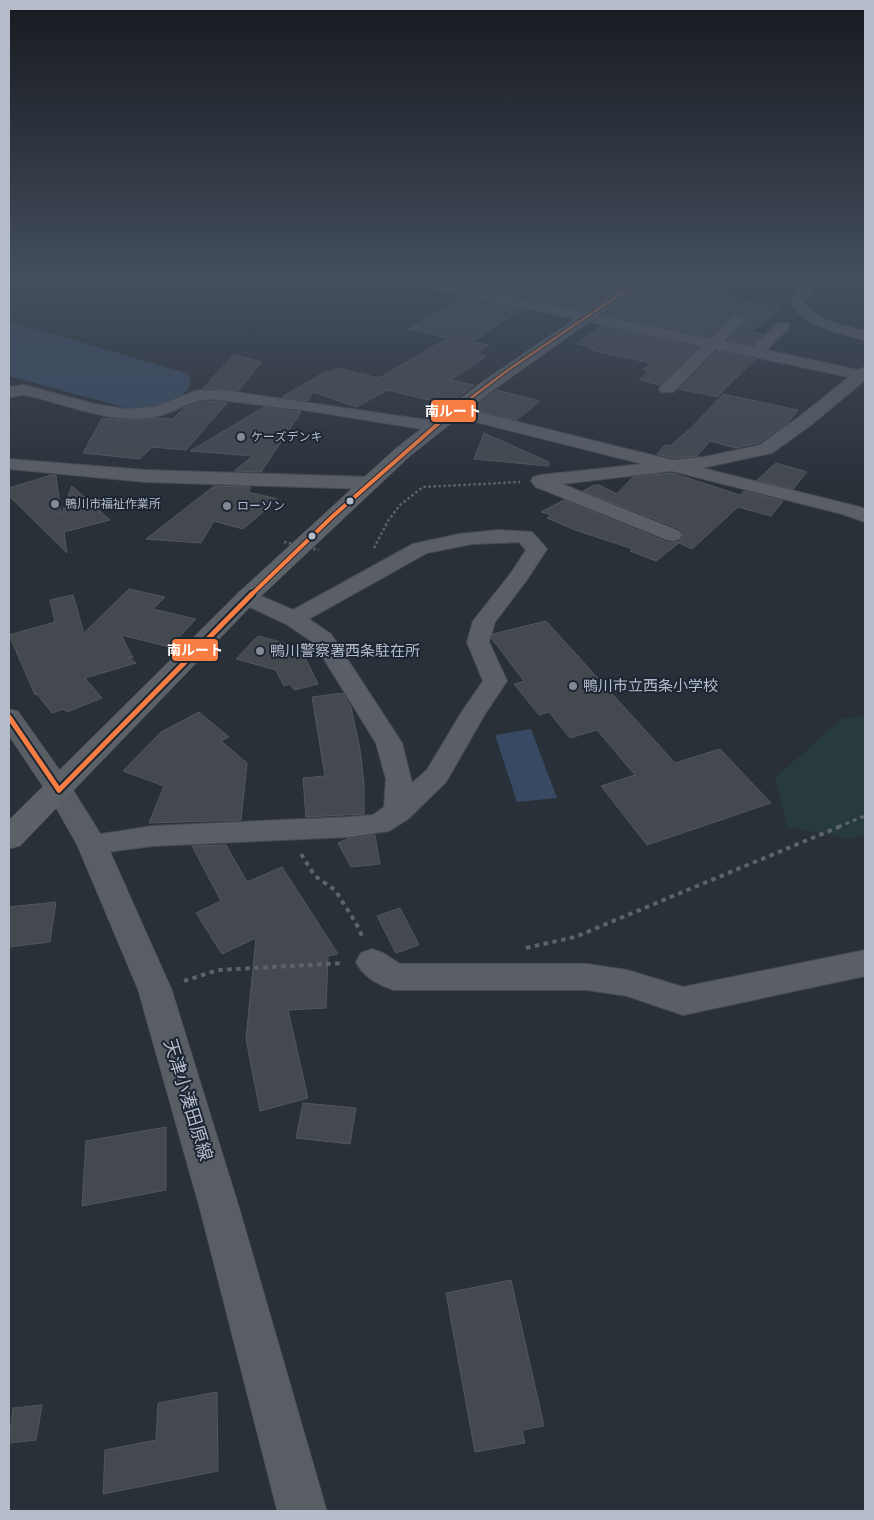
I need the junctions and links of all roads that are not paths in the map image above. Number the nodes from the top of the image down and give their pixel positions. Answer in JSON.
{"nodes":[{"id":1,"x":543,"y":349,"type":"edge"},
{"id":2,"x":708,"y":349,"type":"edge"},
{"id":3,"x":736,"y":349,"type":"edge"},
{"id":4,"x":759,"y":349,"type":"edge"},
{"id":5,"x":755,"y":353,"type":"junction"},
{"id":6,"x":864,"y":373,"type":"edge"},
{"id":7,"x":667,"y":389,"type":"dead end"},
{"id":8,"x":9,"y":392,"type":"edge"},
{"id":9,"x":454,"y":411,"type":"junction"},
{"id":10,"x":434,"y":426,"type":"junction"},
{"id":11,"x":9,"y":464,"type":"edge"},
{"id":12,"x":677,"y":466,"type":"junction"},
{"id":13,"x":370,"y":483,"type":"junction"},
{"id":14,"x":865,"y":516,"type":"edge"},
{"id":15,"x":672,"y":535,"type":"dead end"},
{"id":16,"x":247,"y":597,"type":"junction"},
{"id":17,"x":294,"y":619,"type":"junction"},
{"id":18,"x":9,"y":717,"type":"edge"},
{"id":19,"x":59,"y":790,"type":"junction"},
{"id":20,"x":398,"y":812,"type":"junction"},
{"id":21,"x":9,"y":838,"type":"edge"},
{"id":22,"x":92,"y":844,"type":"junction"},
{"id":23,"x":372,"y":962,"type":"road end"},
{"id":24,"x":865,"y":963,"type":"edge"},
{"id":25,"x":302,"y":1511,"type":"edge"}],
"edges":[{"from":1,"to":9,"type":"main road"},
{"from":2,"to":7,"type":"street"},
{"from":3,"to":5,"type":"street"},
{"from":4,"to":5,"type":"street"},
{"from":5,"to":6,"type":"street"},
{"from":6,"to":12,"type":"street"},
{"from":8,"to":10,"type":"street"},
{"from":9,"to":10,"type":"main road"},
{"from":9,"to":12,"type":"street"},
{"from":10,"to":13,"type":"main road"},
{"from":11,"to":13,"type":"street"},
{"from":12,"to":14,"type":"street"},
{"from":12,"to":15,"type":"street"},
{"from":13,"to":16,"type":"main road"},
{"from":16,"to":17,"type":"street"},
{"from":16,"to":19,"type":"main road"},
{"from":17,"to":20,"type":"street"},
{"from":17,"to":20,"type":"street"},
{"from":18,"to":19,"type":"main road","name":"天津小湊田原線"},
{"from":19,"to":21,"type":"main road"},
{"from":19,"to":22,"type":"main road","name":"天津小湊田原線"},
{"from":20,"to":22,"type":"street"},
{"from":22,"to":25,"type":"main road","name":"天津小湊田原線"},
{"from":23,"to":24,"type":"street"}]}
